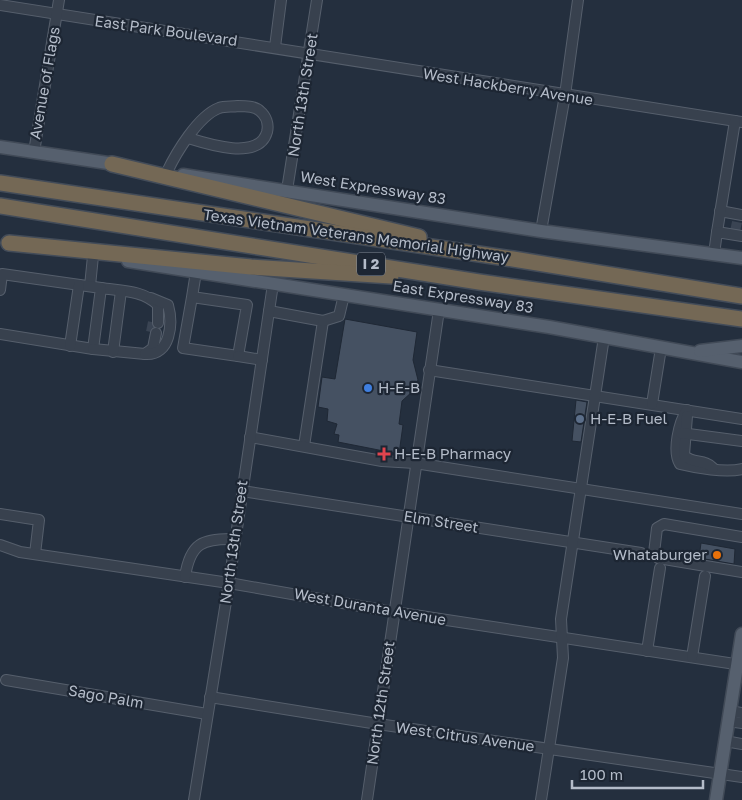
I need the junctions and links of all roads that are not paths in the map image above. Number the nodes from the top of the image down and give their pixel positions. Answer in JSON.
{"nodes":[{"id":1,"x":59,"y":0,"type":"edge"},
{"id":2,"x":278,"y":0,"type":"edge"},
{"id":3,"x":317,"y":0,"type":"edge"},
{"id":4,"x":578,"y":0,"type":"edge"},
{"id":5,"x":0,"y":5,"type":"edge"},
{"id":6,"x":57,"y":15,"type":"junction"},
{"id":7,"x":274,"y":47,"type":"junction"},
{"id":8,"x":310,"y":56,"type":"junction"},
{"id":9,"x":565,"y":96,"type":"junction"},
{"id":10,"x":738,"y":122,"type":"edge"},
{"id":11,"x":188,"y":138,"type":"junction"},
{"id":12,"x":0,"y":147,"type":"edge"},
{"id":13,"x":34,"y":152,"type":"junction"},
{"id":14,"x":112,"y":164,"type":"junction"},
{"id":15,"x":167,"y":172,"type":"junction"},
{"id":16,"x":0,"y":183,"type":"edge"},
{"id":17,"x":288,"y":190,"type":"junction"},
{"id":18,"x":0,"y":206,"type":"edge"},
{"id":19,"x":720,"y":211,"type":"junction"},
{"id":20,"x":738,"y":226,"type":"edge"},
{"id":21,"x":541,"y":231,"type":"junction"},
{"id":22,"x":717,"y":232,"type":"junction"},
{"id":23,"x":4,"y":242,"type":"edge"},
{"id":24,"x":714,"y":254,"type":"junction"},
{"id":25,"x":94,"y":256,"type":"junction"},
{"id":26,"x":741,"y":258,"type":"edge"},
{"id":27,"x":513,"y":259,"type":"junction"},
{"id":28,"x":196,"y":272,"type":"junction"},
{"id":29,"x":479,"y":282,"type":"junction"},
{"id":30,"x":273,"y":284,"type":"junction"},
{"id":31,"x":84,"y":286,"type":"junction"},
{"id":32,"x":101,"y":288,"type":"junction"},
{"id":33,"x":0,"y":290,"type":"edge"},
{"id":34,"x":121,"y":291,"type":"junction"},
{"id":35,"x":344,"y":295,"type":"junction"},
{"id":36,"x":742,"y":296,"type":"edge"},
{"id":37,"x":192,"y":297,"type":"junction"},
{"id":38,"x":151,"y":298,"type":"junction"},
{"id":39,"x":439,"y":310,"type":"junction"},
{"id":40,"x":269,"y":311,"type":"junction"},
{"id":41,"x":742,"y":320,"type":"edge"},
{"id":42,"x":323,"y":321,"type":"junction"},
{"id":43,"x":0,"y":334,"type":"edge"},
{"id":44,"x":604,"y":337,"type":"junction"},
{"id":45,"x":70,"y":346,"type":"junction"},
{"id":46,"x":742,"y":346,"type":"edge"},
{"id":47,"x":661,"y":348,"type":"junction"},
{"id":48,"x":93,"y":349,"type":"junction"},
{"id":49,"x":149,"y":351,"type":"junction"},
{"id":50,"x":113,"y":352,"type":"junction"},
{"id":51,"x":685,"y":352,"type":"junction"},
{"id":52,"x":238,"y":356,"type":"junction"},
{"id":53,"x":262,"y":360,"type":"junction"},
{"id":54,"x":742,"y":362,"type":"edge"},
{"id":55,"x":430,"y":370,"type":"junction"},
{"id":56,"x":595,"y":396,"type":"junction"},
{"id":57,"x":652,"y":404,"type":"junction"},
{"id":58,"x":686,"y":410,"type":"junction"},
{"id":59,"x":742,"y":419,"type":"edge"},
{"id":60,"x":683,"y":433,"type":"junction"},
{"id":61,"x":250,"y":437,"type":"junction"},
{"id":62,"x":742,"y":441,"type":"edge"},
{"id":63,"x":304,"y":446,"type":"junction"},
{"id":64,"x":415,"y":462,"type":"junction"},
{"id":65,"x":742,"y":469,"type":"edge"},
{"id":66,"x":581,"y":488,"type":"junction"},
{"id":67,"x":242,"y":491,"type":"junction"},
{"id":68,"x":0,"y":514,"type":"edge"},
{"id":69,"x":742,"y":514,"type":"edge"},
{"id":70,"x":408,"y":517,"type":"junction"},
{"id":71,"x":742,"y":537,"type":"edge"},
{"id":72,"x":235,"y":539,"type":"junction"},
{"id":73,"x":572,"y":542,"type":"junction"},
{"id":74,"x":0,"y":545,"type":"edge"},
{"id":75,"x":641,"y":553,"type":"dead end"},
{"id":76,"x":35,"y":554,"type":"junction"},
{"id":77,"x":660,"y":568,"type":"dead end"},
{"id":78,"x":742,"y":572,"type":"edge"},
{"id":79,"x":705,"y":576,"type":"dead end"},
{"id":80,"x":185,"y":577,"type":"junction"},
{"id":81,"x":229,"y":583,"type":"junction"},
{"id":82,"x":394,"y":612,"type":"junction"},
{"id":83,"x":742,"y":634,"type":"edge"},
{"id":84,"x":563,"y":638,"type":"junction"},
{"id":85,"x":648,"y":651,"type":"junction"},
{"id":86,"x":692,"y":657,"type":"junction"},
{"id":87,"x":740,"y":664,"type":"edge"},
{"id":88,"x":6,"y":680,"type":"dead end"},
{"id":89,"x":210,"y":697,"type":"junction"},
{"id":90,"x":207,"y":714,"type":"junction"},
{"id":91,"x":733,"y":715,"type":"edge"},
{"id":92,"x":742,"y":723,"type":"edge"},
{"id":93,"x":378,"y":724,"type":"junction"},
{"id":94,"x":725,"y":741,"type":"junction"},
{"id":95,"x":742,"y":744,"type":"edge"},
{"id":96,"x":549,"y":749,"type":"junction"},
{"id":97,"x":720,"y":773,"type":"junction"},
{"id":98,"x":742,"y":777,"type":"edge"},
{"id":99,"x":194,"y":800,"type":"edge"},
{"id":100,"x":367,"y":800,"type":"edge"},
{"id":101,"x":541,"y":800,"type":"edge"},
{"id":102,"x":716,"y":800,"type":"edge"}],
"edges":[{"from":1,"to":6,"type":"street","name":"Avenue of Flags"},
{"from":2,"to":7,"type":"street"},
{"from":3,"to":8,"type":"street","name":"North 13th Street"},
{"from":4,"to":9,"type":"street"},
{"from":5,"to":6,"type":"street"},
{"from":6,"to":7,"type":"street","name":"East Park Boulevard"},
{"from":6,"to":13,"type":"street","name":"Avenue of Flags"},
{"from":7,"to":8,"type":"street","name":"West Hackberry Avenue"},
{"from":8,"to":9,"type":"street","name":"West Hackberry Avenue"},
{"from":8,"to":17,"type":"street","name":"North 13th Street"},
{"from":9,"to":10,"type":"street","name":"West Hackberry Avenue"},
{"from":9,"to":21,"type":"street"},
{"from":10,"to":19,"type":"street"},
{"from":11,"to":11,"type":"street"},
{"from":11,"to":15,"type":"street"},
{"from":12,"to":13,"type":"main road","name":"West Expressway 83"},
{"from":13,"to":14,"type":"main road","name":"West Expressway 83"},
{"from":14,"to":15,"type":"main road","name":"West Expressway 83"},
{"from":14,"to":27,"type":"highway"},
{"from":15,"to":17,"type":"main road","name":"West Expressway 83"},
{"from":16,"to":27,"type":"highway","name":"Texas Vietnam Veterans Memorial Highway","number":"I 2"},
{"from":17,"to":21,"type":"main road","name":"West Expressway 83"},
{"from":18,"to":29,"type":"highway","name":"Texas Vietnam Veterans Memorial Highway","number":"I 2"},
{"from":19,"to":20,"type":"street"},
{"from":19,"to":22,"type":"street"},
{"from":20,"to":22,"type":"street"},
{"from":21,"to":24,"type":"main road","name":"West Expressway 83"},
{"from":22,"to":24,"type":"street"},
{"from":23,"to":25,"type":"main road","name":"East Expressway 83"},
{"from":23,"to":29,"type":"highway"},
{"from":24,"to":26,"type":"main road","name":"West Expressway 83"},
{"from":25,"to":28,"type":"main road","name":"East Expressway 83"},
{"from":25,"to":31,"type":"street"},
{"from":27,"to":36,"type":"highway","name":"Texas Vietnam Veterans Memorial Highway","number":"I 2"},
{"from":28,"to":30,"type":"main road","name":"East Expressway 83"},
{"from":28,"to":37,"type":"street"},
{"from":29,"to":41,"type":"highway","name":"Texas Vietnam Veterans Memorial Highway","number":"I 2"},
{"from":30,"to":35,"type":"main road","name":"East Expressway 83"},
{"from":30,"to":40,"type":"street","name":"North 13th Street"},
{"from":31,"to":32,"type":"street"},
{"from":31,"to":33,"type":"street"},
{"from":31,"to":45,"type":"street"},
{"from":32,"to":34,"type":"street"},
{"from":32,"to":48,"type":"street"},
{"from":34,"to":38,"type":"street"},
{"from":34,"to":50,"type":"street"},
{"from":35,"to":39,"type":"main road","name":"East Expressway 83"},
{"from":35,"to":42,"type":"street"},
{"from":37,"to":52,"type":"street"},
{"from":37,"to":52,"type":"street"},
{"from":38,"to":49,"type":"street"},
{"from":38,"to":49,"type":"street"},
{"from":39,"to":44,"type":"main road","name":"East Expressway 83"},
{"from":39,"to":55,"type":"street","name":"North 12th Street"},
{"from":40,"to":42,"type":"street"},
{"from":40,"to":53,"type":"street","name":"North 13th Street"},
{"from":42,"to":63,"type":"street"},
{"from":43,"to":45,"type":"street"},
{"from":44,"to":47,"type":"main road","name":"East Expressway 83"},
{"from":44,"to":56,"type":"street"},
{"from":45,"to":48,"type":"street"},
{"from":46,"to":51,"type":"main road"},
{"from":47,"to":51,"type":"main road","name":"East Expressway 83"},
{"from":47,"to":57,"type":"street"},
{"from":48,"to":50,"type":"street"},
{"from":49,"to":50,"type":"street"},
{"from":51,"to":54,"type":"main road","name":"East Expressway 83"},
{"from":52,"to":53,"type":"street"},
{"from":53,"to":61,"type":"street","name":"North 13th Street"},
{"from":55,"to":56,"type":"street"},
{"from":55,"to":64,"type":"street","name":"North 12th Street"},
{"from":56,"to":57,"type":"street"},
{"from":56,"to":66,"type":"street"},
{"from":57,"to":58,"type":"street"},
{"from":58,"to":59,"type":"street"},
{"from":58,"to":60,"type":"street"},
{"from":60,"to":62,"type":"street"},
{"from":60,"to":65,"type":"street"},
{"from":61,"to":63,"type":"street"},
{"from":61,"to":67,"type":"street","name":"North 13th Street"},
{"from":63,"to":64,"type":"street"},
{"from":64,"to":66,"type":"street"},
{"from":64,"to":70,"type":"street","name":"North 12th Street"},
{"from":66,"to":69,"type":"street"},
{"from":66,"to":73,"type":"street"},
{"from":67,"to":70,"type":"street","name":"Elm Street"},
{"from":67,"to":72,"type":"street","name":"North 13th Street"},
{"from":68,"to":76,"type":"street"},
{"from":70,"to":73,"type":"street","name":"Elm Street"},
{"from":70,"to":82,"type":"street","name":"North 12th Street"},
{"from":71,"to":78,"type":"street"},
{"from":72,"to":80,"type":"street"},
{"from":72,"to":81,"type":"street","name":"North 13th Street"},
{"from":73,"to":75,"type":"street","name":"Elm Street"},
{"from":73,"to":84,"type":"street"},
{"from":74,"to":76,"type":"street","name":"West Duranta Avenue"},
{"from":76,"to":80,"type":"street","name":"West Duranta Avenue"},
{"from":77,"to":85,"type":"street"},
{"from":79,"to":86,"type":"street"},
{"from":80,"to":81,"type":"street","name":"West Duranta Avenue"},
{"from":81,"to":82,"type":"street","name":"West Duranta Avenue"},
{"from":81,"to":89,"type":"street","name":"North 13th Street"},
{"from":82,"to":84,"type":"street","name":"West Duranta Avenue"},
{"from":82,"to":93,"type":"street","name":"North 12th Street"},
{"from":83,"to":87,"type":"main road"},
{"from":84,"to":85,"type":"street","name":"West Duranta Avenue"},
{"from":84,"to":96,"type":"street"},
{"from":85,"to":86,"type":"street","name":"West Duranta Avenue"},
{"from":86,"to":87,"type":"street","name":"West Duranta Avenue"},
{"from":87,"to":91,"type":"main road"},
{"from":88,"to":90,"type":"street","name":"Sago Palm"},
{"from":89,"to":90,"type":"street","name":"North 13th Street"},
{"from":89,"to":93,"type":"street","name":"West Citrus Avenue"},
{"from":90,"to":99,"type":"street","name":"North 13th Street"},
{"from":91,"to":92,"type":"street"},
{"from":91,"to":94,"type":"main road"},
{"from":93,"to":96,"type":"street","name":"West Citrus Avenue"},
{"from":93,"to":100,"type":"street","name":"North 12th Street"},
{"from":94,"to":95,"type":"street"},
{"from":94,"to":97,"type":"main road"},
{"from":96,"to":97,"type":"street","name":"West Citrus Avenue"},
{"from":96,"to":101,"type":"street"},
{"from":97,"to":98,"type":"street","name":"West Citrus Avenue"},
{"from":97,"to":102,"type":"main road"}]}
